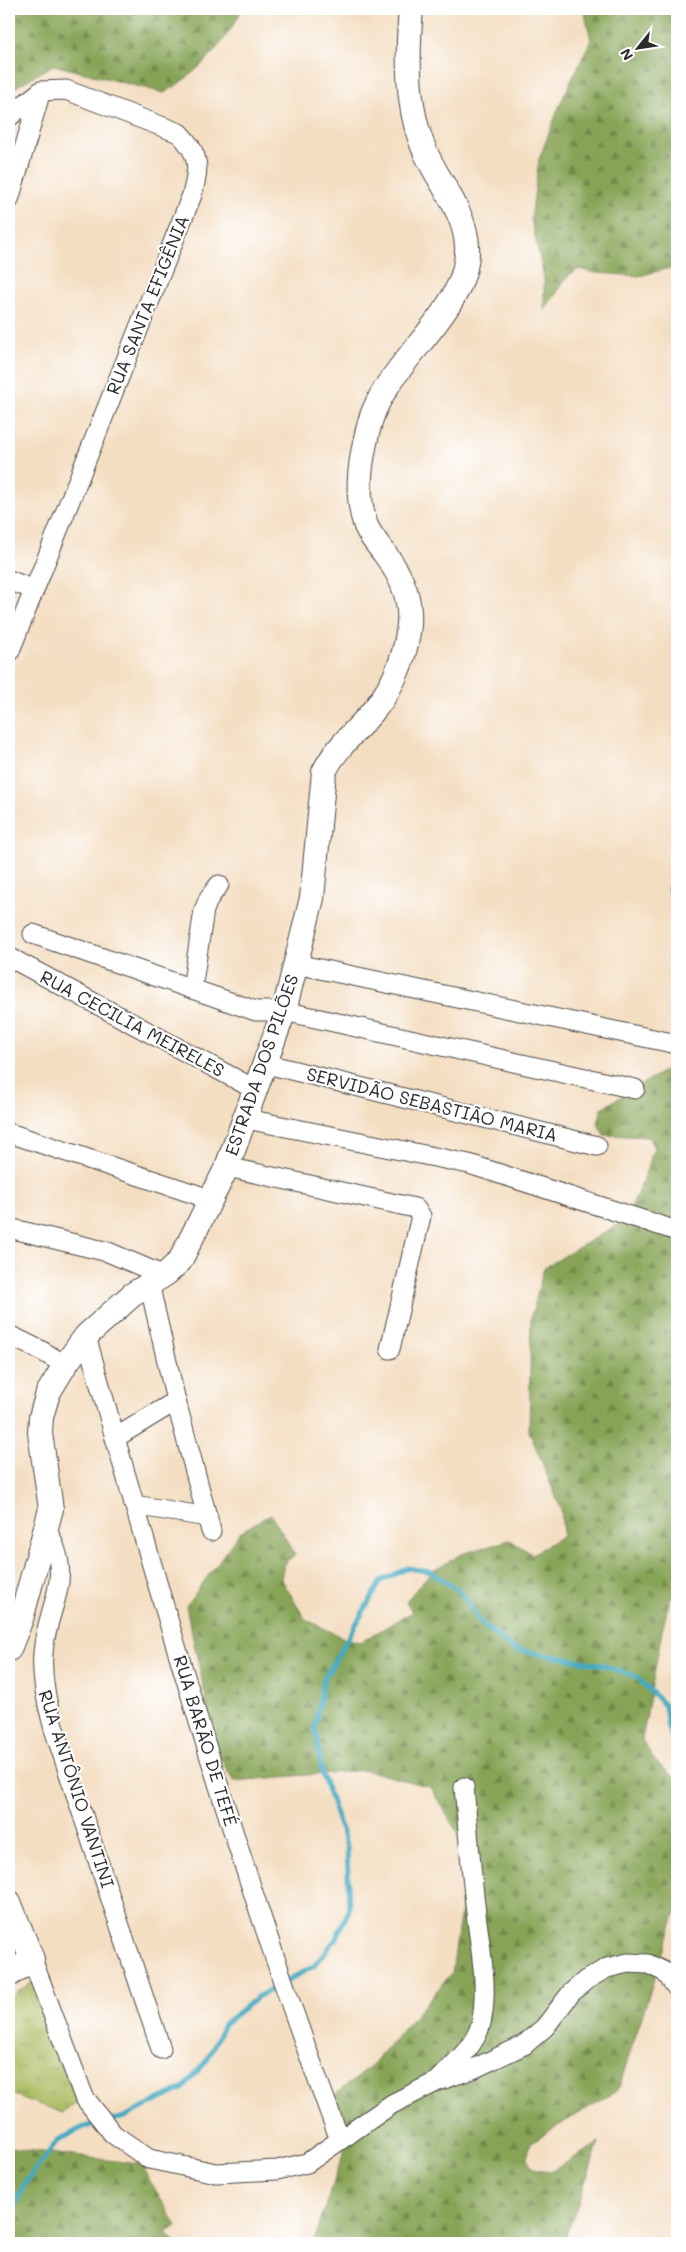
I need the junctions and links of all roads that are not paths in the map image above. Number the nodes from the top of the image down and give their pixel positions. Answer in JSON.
{"nodes":[{"id":1,"x":411,"y":9,"type":"edge"},
{"id":2,"x":41,"y":91,"type":"junction"},
{"id":3,"x":9,"y":117,"type":"edge"},
{"id":4,"x":9,"y":200,"type":"edge"},
{"id":5,"x":9,"y":580,"type":"edge"},
{"id":6,"x":34,"y":590,"type":"junction"},
{"id":7,"x":9,"y":653,"type":"edge"},
{"id":8,"x":219,"y":885,"type":"dead end"},
{"id":9,"x":33,"y":934,"type":"dead end"},
{"id":10,"x":9,"y":957,"type":"edge"},
{"id":11,"x":296,"y":964,"type":"junction"},
{"id":12,"x":192,"y":989,"type":"junction"},
{"id":13,"x":284,"y":1011,"type":"junction"},
{"id":14,"x":677,"y":1044,"type":"edge"},
{"id":15,"x":267,"y":1064,"type":"junction"},
{"id":16,"x":635,"y":1089,"type":"dead end"},
{"id":17,"x":256,"y":1090,"type":"junction"},
{"id":18,"x":247,"y":1119,"type":"junction"},
{"id":19,"x":9,"y":1133,"type":"edge"},
{"id":20,"x":597,"y":1146,"type":"dead end"},
{"id":21,"x":227,"y":1167,"type":"junction"},
{"id":22,"x":210,"y":1199,"type":"junction"},
{"id":23,"x":9,"y":1228,"type":"edge"},
{"id":24,"x":677,"y":1231,"type":"edge"},
{"id":25,"x":156,"y":1279,"type":"junction"},
{"id":26,"x":9,"y":1335,"type":"edge"},
{"id":27,"x":86,"y":1336,"type":"junction"},
{"id":28,"x":390,"y":1349,"type":"dead end"},
{"id":29,"x":65,"y":1365,"type":"junction"},
{"id":30,"x":176,"y":1401,"type":"junction"},
{"id":31,"x":115,"y":1438,"type":"junction"},
{"id":32,"x":134,"y":1505,"type":"junction"},
{"id":33,"x":45,"y":1527,"type":"junction"},
{"id":34,"x":9,"y":1649,"type":"edge"},
{"id":35,"x":464,"y":1786,"type":"dead end"},
{"id":36,"x":9,"y":1902,"type":"edge"},
{"id":37,"x":32,"y":1959,"type":"junction"},
{"id":38,"x":9,"y":1975,"type":"edge"},
{"id":39,"x":677,"y":1988,"type":"edge"},
{"id":40,"x":161,"y":2049,"type":"dead end"},
{"id":41,"x":438,"y":2081,"type":"junction"},
{"id":42,"x":340,"y":2140,"type":"junction"}],
"edges":[{"from":1,"to":11,"type":"street","name":"ESTRADA DOS PILÕES"},
{"from":2,"to":3,"type":"street"},
{"from":2,"to":4,"type":"street"},
{"from":2,"to":6,"type":"street","name":"RUA SANTA EFIGÊNIA"},
{"from":5,"to":6,"type":"street"},
{"from":6,"to":7,"type":"street","name":"RUA SANTA EFIGÊNIA"},
{"from":8,"to":12,"type":"street"},
{"from":9,"to":12,"type":"street"},
{"from":10,"to":17,"type":"street","name":"RUA CECILIA MEIRELES"},
{"from":11,"to":13,"type":"street","name":"ESTRADA DOS PILÕES"},
{"from":11,"to":14,"type":"street"},
{"from":12,"to":13,"type":"street"},
{"from":13,"to":15,"type":"street","name":"ESTRADA DOS PILÕES"},
{"from":13,"to":16,"type":"street"},
{"from":15,"to":17,"type":"street","name":"ESTRADA DOS PILÕES"},
{"from":15,"to":20,"type":"street","name":"SERVIDÃO SEBASTIÃO MARIA"},
{"from":17,"to":18,"type":"street","name":"ESTRADA DOS PILÕES"},
{"from":18,"to":21,"type":"street","name":"ESTRADA DOS PILÕES"},
{"from":18,"to":24,"type":"street"},
{"from":19,"to":22,"type":"street"},
{"from":21,"to":22,"type":"street","name":"ESTRADA DOS PILÕES"},
{"from":21,"to":28,"type":"street"},
{"from":22,"to":25,"type":"street","name":"ESTRADA DOS PILÕES"},
{"from":23,"to":25,"type":"street"},
{"from":25,"to":27,"type":"street","name":"ESTRADA DOS PILÕES"},
{"from":25,"to":30,"type":"street"},
{"from":26,"to":29,"type":"street"},
{"from":27,"to":29,"type":"street","name":"ESTRADA DOS PILÕES"},
{"from":27,"to":31,"type":"street","name":"RUA BARÃO DE TEFÉ"},
{"from":29,"to":33,"type":"street","name":"ESTRADA DOS PILÕES"},
{"from":30,"to":31,"type":"street"},
{"from":30,"to":32,"type":"street"},
{"from":31,"to":32,"type":"street","name":"RUA BARÃO DE TEFÉ"},
{"from":32,"to":42,"type":"street","name":"RUA BARÃO DE TEFÉ"},
{"from":33,"to":34,"type":"street","name":"ESTRADA DOS PILÕES"},
{"from":33,"to":40,"type":"street","name":"RUA ANTÔNIO VANTINI"},
{"from":35,"to":41,"type":"street"},
{"from":36,"to":37,"type":"street"},
{"from":37,"to":38,"type":"street"},
{"from":37,"to":42,"type":"street"},
{"from":39,"to":41,"type":"street"},
{"from":41,"to":42,"type":"street"}]}
